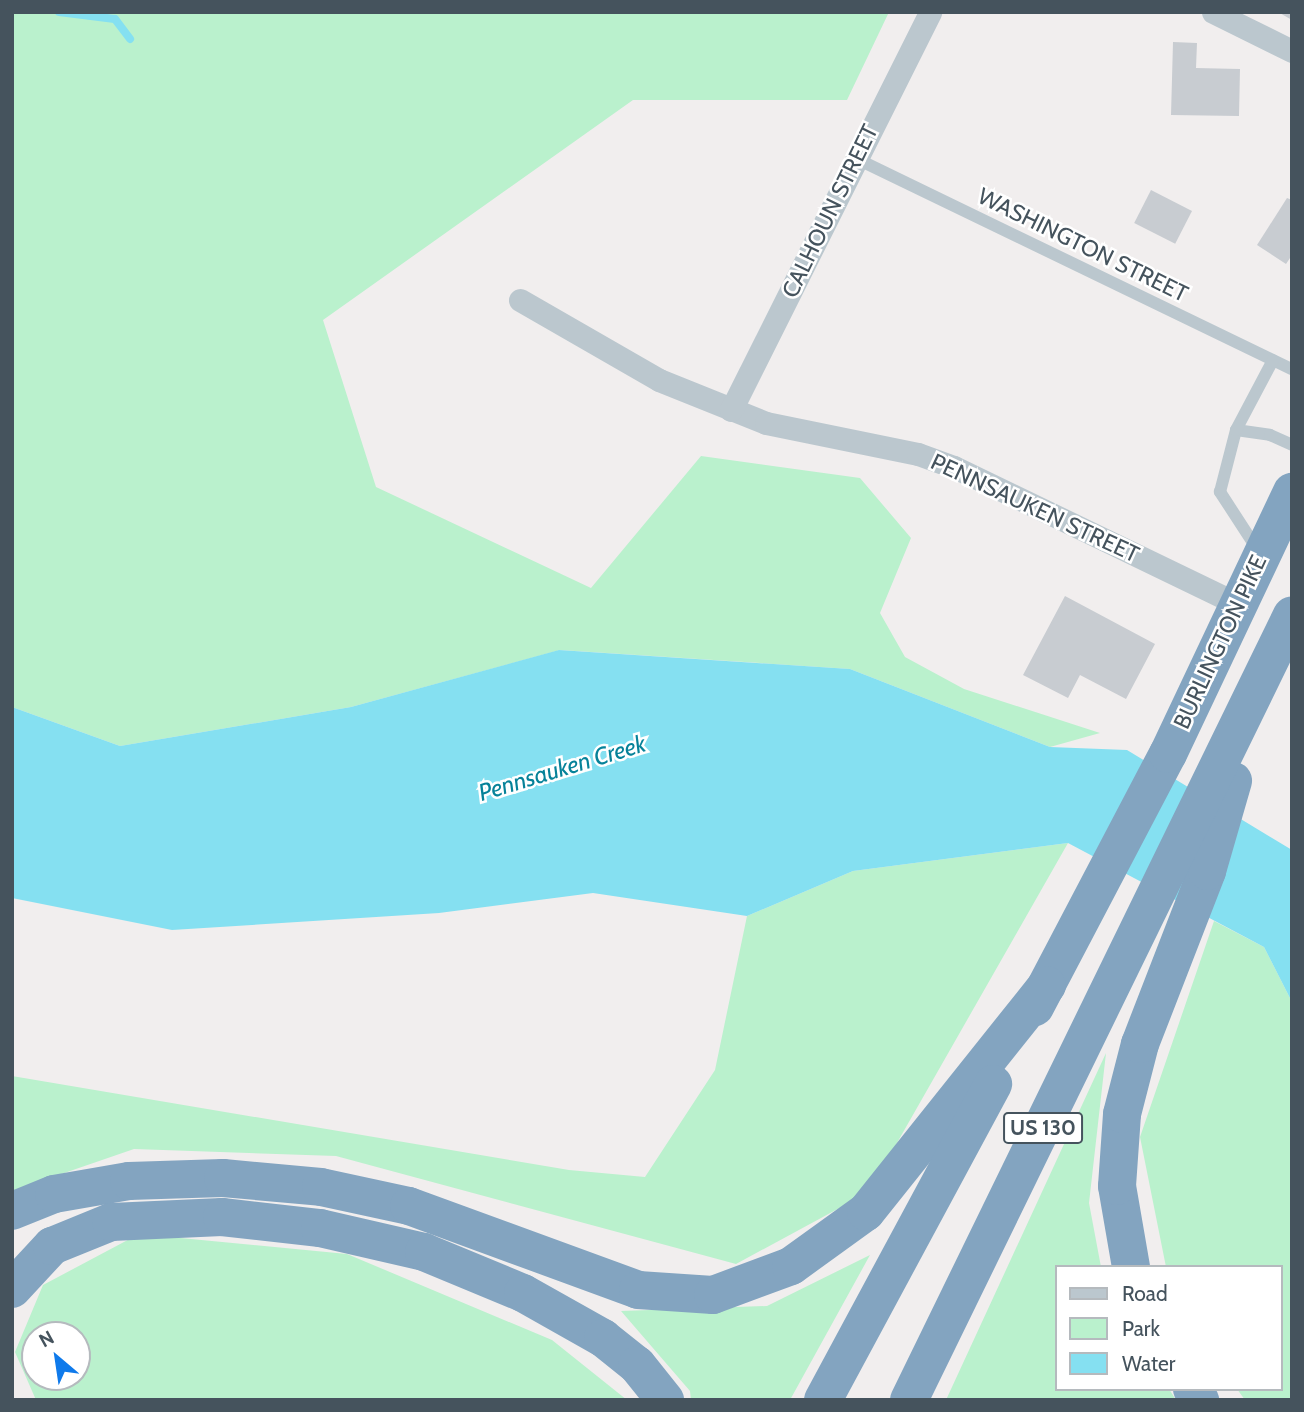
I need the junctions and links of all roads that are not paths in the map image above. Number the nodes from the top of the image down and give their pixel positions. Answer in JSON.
{"nodes":[{"id":1,"x":930,"y":12,"type":"edge"},
{"id":2,"x":1213,"y":12,"type":"edge"},
{"id":3,"x":1292,"y":51,"type":"edge"},
{"id":4,"x":855,"y":158,"type":"junction"},
{"id":5,"x":520,"y":300,"type":"dead end"},
{"id":6,"x":1273,"y":360,"type":"junction"},
{"id":7,"x":1292,"y":369,"type":"edge"},
{"id":8,"x":731,"y":410,"type":"junction"},
{"id":9,"x":1237,"y":430,"type":"junction"},
{"id":10,"x":1292,"y":445,"type":"edge"},
{"id":11,"x":1292,"y":492,"type":"edge"},
{"id":12,"x":1261,"y":555,"type":"junction"},
{"id":13,"x":1237,"y":604,"type":"junction"},
{"id":14,"x":1292,"y":615,"type":"edge"},
{"id":15,"x":1192,"y":864,"type":"junction"},
{"id":16,"x":1047,"y":985,"type":"junction"},
{"id":17,"x":12,"y":1211,"type":"edge"},
{"id":18,"x":1131,"y":1265,"type":"edge"},
{"id":19,"x":12,"y":1289,"type":"edge"},
{"id":20,"x":665,"y":1400,"type":"edge"},
{"id":21,"x":823,"y":1400,"type":"edge"},
{"id":22,"x":909,"y":1400,"type":"edge"}],
"edges":[{"from":1,"to":4,"type":"street","name":"CALHOUN STREET"},
{"from":2,"to":3,"type":"street"},
{"from":4,"to":6,"type":"lane","name":"WASHINGTON STREET"},
{"from":4,"to":8,"type":"street","name":"CALHOUN STREET"},
{"from":5,"to":8,"type":"street","name":"PENNSAUKEN STREET"},
{"from":6,"to":7,"type":"lane","name":"WASHINGTON STREET"},
{"from":6,"to":9,"type":"lane"},
{"from":8,"to":13,"type":"street","name":"PENNSAUKEN STREET"},
{"from":9,"to":10,"type":"lane"},
{"from":9,"to":12,"type":"lane"},
{"from":11,"to":12,"type":"highway","name":"BURLINGTON PIKE","number":"US 130"},
{"from":12,"to":13,"type":"highway","name":"BURLINGTON PIKE","number":"US 130"},
{"from":13,"to":16,"type":"highway","name":"BURLINGTON PIKE","number":"US 130"},
{"from":14,"to":15,"type":"highway"},
{"from":15,"to":18,"type":"highway"},
{"from":15,"to":22,"type":"highway","number":"US 130"},
{"from":16,"to":17,"type":"highway"},
{"from":16,"to":21,"type":"highway","number":"US 130"},
{"from":19,"to":20,"type":"highway"}]}
